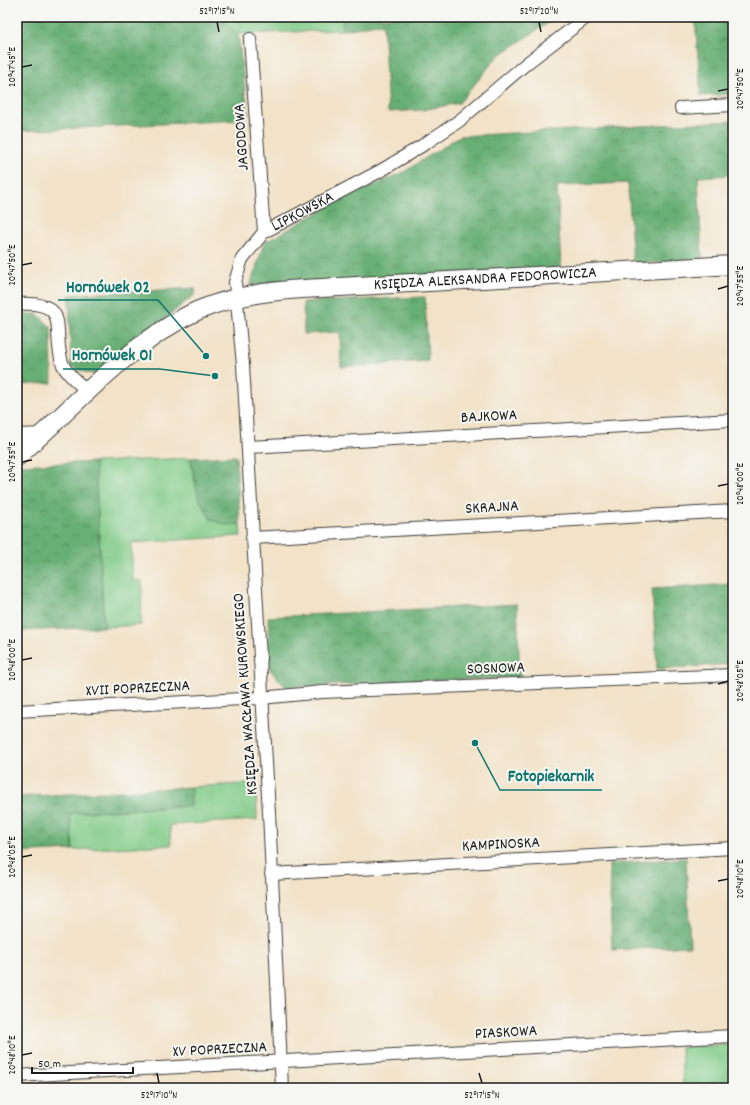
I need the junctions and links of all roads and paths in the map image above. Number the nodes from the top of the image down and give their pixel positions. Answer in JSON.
{"nodes":[{"id":1,"x":587,"y":17,"type":"edge"},
{"id":2,"x":250,"y":39,"type":"dead end"},
{"id":3,"x":733,"y":105,"type":"edge"},
{"id":4,"x":681,"y":108,"type":"dead end"},
{"id":5,"x":264,"y":232,"type":"junction"},
{"id":6,"x":733,"y":265,"type":"edge"},
{"id":7,"x":238,"y":298,"type":"junction"},
{"id":8,"x":17,"y":304,"type":"edge"},
{"id":9,"x":88,"y":392,"type":"junction"},
{"id":10,"x":733,"y":420,"type":"edge"},
{"id":11,"x":44,"y":434,"type":"junction"},
{"id":12,"x":17,"y":435,"type":"edge"},
{"id":13,"x":248,"y":447,"type":"junction"},
{"id":14,"x":17,"y":457,"type":"edge"},
{"id":15,"x":733,"y":511,"type":"edge"},
{"id":16,"x":252,"y":538,"type":"junction"},
{"id":17,"x":733,"y":675,"type":"edge"},
{"id":18,"x":261,"y":698,"type":"junction"},
{"id":19,"x":17,"y":711,"type":"edge"},
{"id":20,"x":733,"y":848,"type":"edge"},
{"id":21,"x":271,"y":874,"type":"junction"},
{"id":22,"x":733,"y":1036,"type":"edge"},
{"id":23,"x":280,"y":1062,"type":"junction"},
{"id":24,"x":17,"y":1076,"type":"edge"},
{"id":25,"x":282,"y":1088,"type":"edge"}],
"edges":[{"from":1,"to":5,"type":"street","name":"LIPKOWSKA"},
{"from":2,"to":5,"type":"street","name":"JAGODOWA"},
{"from":3,"to":4,"type":"street"},
{"from":5,"to":7,"type":"street","name":"LIPKOWSKA"},
{"from":6,"to":7,"type":"street","name":"KSIĘDZA ALEKSANDRA FEDOROWICZA"},
{"from":7,"to":9,"type":"street"},
{"from":7,"to":13,"type":"street","name":"KSIĘDZA WACŁAWA KUROWSKIEGO"},
{"from":8,"to":9,"type":"street"},
{"from":9,"to":11,"type":"street"},
{"from":10,"to":13,"type":"street","name":"BAJKOWA"},
{"from":11,"to":12,"type":"street"},
{"from":11,"to":14,"type":"street"},
{"from":13,"to":16,"type":"street","name":"KSIĘDZA WACŁAWA KUROWSKIEGO"},
{"from":15,"to":16,"type":"street","name":"SKRAJNA"},
{"from":16,"to":18,"type":"street","name":"KSIĘDZA WACŁAWA KUROWSKIEGO"},
{"from":17,"to":18,"type":"street","name":"SOSNOWA"},
{"from":18,"to":19,"type":"street","name":"XVII POPRZECZNA"},
{"from":18,"to":21,"type":"street","name":"KSIĘDZA WACŁAWA KUROWSKIEGO"},
{"from":20,"to":21,"type":"street","name":"KAMPINOSKA"},
{"from":21,"to":23,"type":"street","name":"KSIĘDZA WACŁAWA KUROWSKIEGO"},
{"from":22,"to":23,"type":"street","name":"PIASKOWA"},
{"from":23,"to":24,"type":"street","name":"XV POPRZECZNA"},
{"from":23,"to":25,"type":"street","name":"KSIĘDZA WACŁAWA KUROWSKIEGO"}]}
